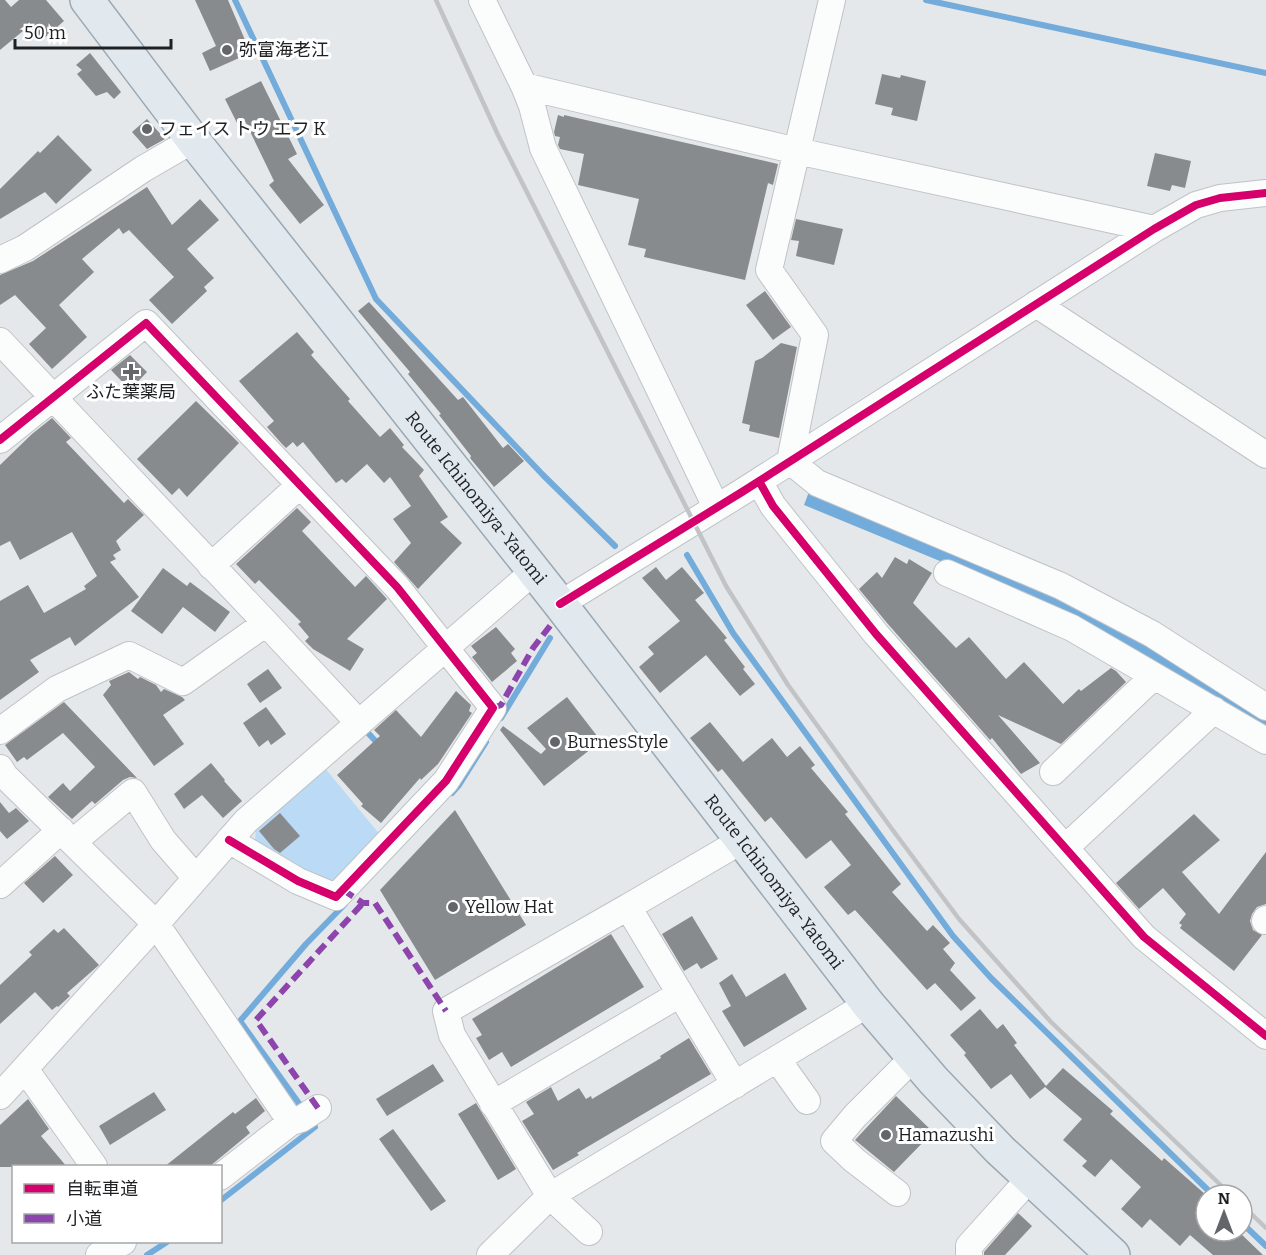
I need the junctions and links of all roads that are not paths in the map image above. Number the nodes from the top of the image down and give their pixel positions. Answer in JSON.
{"nodes":[{"id":1,"x":87,"y":0,"type":"edge"},
{"id":2,"x":482,"y":0,"type":"edge"},
{"id":3,"x":832,"y":0,"type":"edge"},
{"id":4,"x":524,"y":86,"type":"junction"},
{"id":5,"x":193,"y":140,"type":"junction"},
{"id":6,"x":797,"y":151,"type":"junction"},
{"id":7,"x":1265,"y":187,"type":"edge"},
{"id":8,"x":1154,"y":229,"type":"junction"},
{"id":9,"x":0,"y":260,"type":"edge"},
{"id":10,"x":1036,"y":304,"type":"junction"},
{"id":11,"x":0,"y":340,"type":"edge"},
{"id":12,"x":54,"y":397,"type":"junction"},
{"id":13,"x":0,"y":440,"type":"edge"},
{"id":14,"x":1266,"y":454,"type":"edge"},
{"id":15,"x":790,"y":461,"type":"junction"},
{"id":16,"x":759,"y":481,"type":"junction"},
{"id":17,"x":300,"y":485,"type":"junction"},
{"id":18,"x":716,"y":507,"type":"junction"},
{"id":19,"x":211,"y":566,"type":"junction"},
{"id":20,"x":966,"y":567,"type":"junction"},
{"id":21,"x":533,"y":572,"type":"junction"},
{"id":22,"x":560,"y":604,"type":"junction"},
{"id":23,"x":266,"y":623,"type":"junction"},
{"id":24,"x":446,"y":648,"type":"junction"},
{"id":25,"x":1154,"y":676,"type":"junction"},
{"id":26,"x":1266,"y":707,"type":"edge"},
{"id":27,"x":1214,"y":710,"type":"junction"},
{"id":28,"x":358,"y":722,"type":"junction"},
{"id":29,"x":0,"y":731,"type":"edge"},
{"id":30,"x":1266,"y":741,"type":"edge"},
{"id":31,"x":0,"y":768,"type":"edge"},
{"id":32,"x":1053,"y":772,"type":"dead end"},
{"id":33,"x":67,"y":836,"type":"junction"},
{"id":34,"x":229,"y":840,"type":"junction"},
{"id":35,"x":741,"y":841,"type":"junction"},
{"id":36,"x":1065,"y":848,"type":"junction"},
{"id":37,"x":196,"y":878,"type":"junction"},
{"id":38,"x":0,"y":885,"type":"edge"},
{"id":39,"x":628,"y":907,"type":"junction"},
{"id":40,"x":156,"y":924,"type":"junction"},
{"id":41,"x":680,"y":994,"type":"junction"},
{"id":42,"x":868,"y":1004,"type":"junction"},
{"id":43,"x":1266,"y":1036,"type":"edge"},
{"id":44,"x":914,"y":1057,"type":"junction"},
{"id":45,"x":777,"y":1059,"type":"junction"},
{"id":46,"x":25,"y":1069,"type":"junction"},
{"id":47,"x":735,"y":1085,"type":"junction"},
{"id":48,"x":0,"y":1096,"type":"edge"},
{"id":49,"x":807,"y":1101,"type":"dead end"},
{"id":50,"x":493,"y":1104,"type":"junction"},
{"id":51,"x":93,"y":1165,"type":"edge"},
{"id":52,"x":222,"y":1176,"type":"edge"},
{"id":53,"x":1030,"y":1178,"type":"junction"},
{"id":54,"x":897,"y":1193,"type":"dead end"},
{"id":55,"x":550,"y":1196,"type":"junction"},
{"id":56,"x":588,"y":1232,"type":"dead end"},
{"id":57,"x":121,"y":1243,"type":"edge"},
{"id":58,"x":99,"y":1255,"type":"edge"},
{"id":59,"x":490,"y":1255,"type":"edge"},
{"id":60,"x":969,"y":1255,"type":"edge"},
{"id":61,"x":1113,"y":1255,"type":"edge"}],
"edges":[{"from":1,"to":5,"type":"main road","name":"Route Ichinomiya-Yatomi"},
{"from":2,"to":4,"type":"street"},
{"from":3,"to":6,"type":"street"},
{"from":4,"to":6,"type":"street"},
{"from":4,"to":18,"type":"street"},
{"from":5,"to":9,"type":"street"},
{"from":5,"to":21,"type":"main road","name":"Route Ichinomiya-Yatomi"},
{"from":6,"to":8,"type":"street"},
{"from":6,"to":15,"type":"street"},
{"from":7,"to":8,"type":"street"},
{"from":8,"to":10,"type":"street"},
{"from":10,"to":14,"type":"street"},
{"from":10,"to":15,"type":"street"},
{"from":11,"to":12,"type":"street"},
{"from":12,"to":13,"type":"street"},
{"from":12,"to":17,"type":"street"},
{"from":12,"to":19,"type":"street"},
{"from":15,"to":16,"type":"street"},
{"from":15,"to":20,"type":"street"},
{"from":16,"to":18,"type":"street"},
{"from":16,"to":36,"type":"street"},
{"from":17,"to":19,"type":"street"},
{"from":17,"to":24,"type":"street"},
{"from":18,"to":22,"type":"street"},
{"from":19,"to":23,"type":"street"},
{"from":20,"to":25,"type":"street"},
{"from":20,"to":26,"type":"street"},
{"from":21,"to":22,"type":"main road","name":"Route Ichinomiya-Yatomi"},
{"from":21,"to":24,"type":"street"},
{"from":22,"to":35,"type":"main road","name":"Route Ichinomiya-Yatomi"},
{"from":23,"to":28,"type":"street"},
{"from":23,"to":29,"type":"street"},
{"from":24,"to":28,"type":"street"},
{"from":24,"to":34,"type":"street"},
{"from":25,"to":27,"type":"street"},
{"from":25,"to":32,"type":"street"},
{"from":27,"to":30,"type":"street"},
{"from":27,"to":36,"type":"street"},
{"from":28,"to":34,"type":"street"},
{"from":31,"to":33,"type":"street"},
{"from":33,"to":37,"type":"street"},
{"from":33,"to":38,"type":"street"},
{"from":33,"to":40,"type":"street"},
{"from":34,"to":37,"type":"street"},
{"from":35,"to":39,"type":"street"},
{"from":35,"to":42,"type":"main road","name":"Route Ichinomiya-Yatomi"},
{"from":36,"to":43,"type":"street"},
{"from":37,"to":40,"type":"street"},
{"from":39,"to":41,"type":"street"},
{"from":39,"to":50,"type":"street"},
{"from":40,"to":46,"type":"street"},
{"from":40,"to":52,"type":"street"},
{"from":41,"to":47,"type":"street"},
{"from":41,"to":50,"type":"street"},
{"from":42,"to":44,"type":"main road","name":"Route Ichinomiya-Yatomi"},
{"from":42,"to":45,"type":"street"},
{"from":44,"to":53,"type":"main road","name":"Route Ichinomiya-Yatomi"},
{"from":44,"to":54,"type":"street"},
{"from":45,"to":47,"type":"street"},
{"from":45,"to":49,"type":"street"},
{"from":46,"to":48,"type":"street"},
{"from":46,"to":51,"type":"street"},
{"from":47,"to":55,"type":"street"},
{"from":50,"to":55,"type":"street"},
{"from":53,"to":60,"type":"street"},
{"from":53,"to":61,"type":"main road","name":"Route Ichinomiya-Yatomi"},
{"from":55,"to":56,"type":"street"},
{"from":55,"to":59,"type":"street"},
{"from":57,"to":58,"type":"street"}]}
